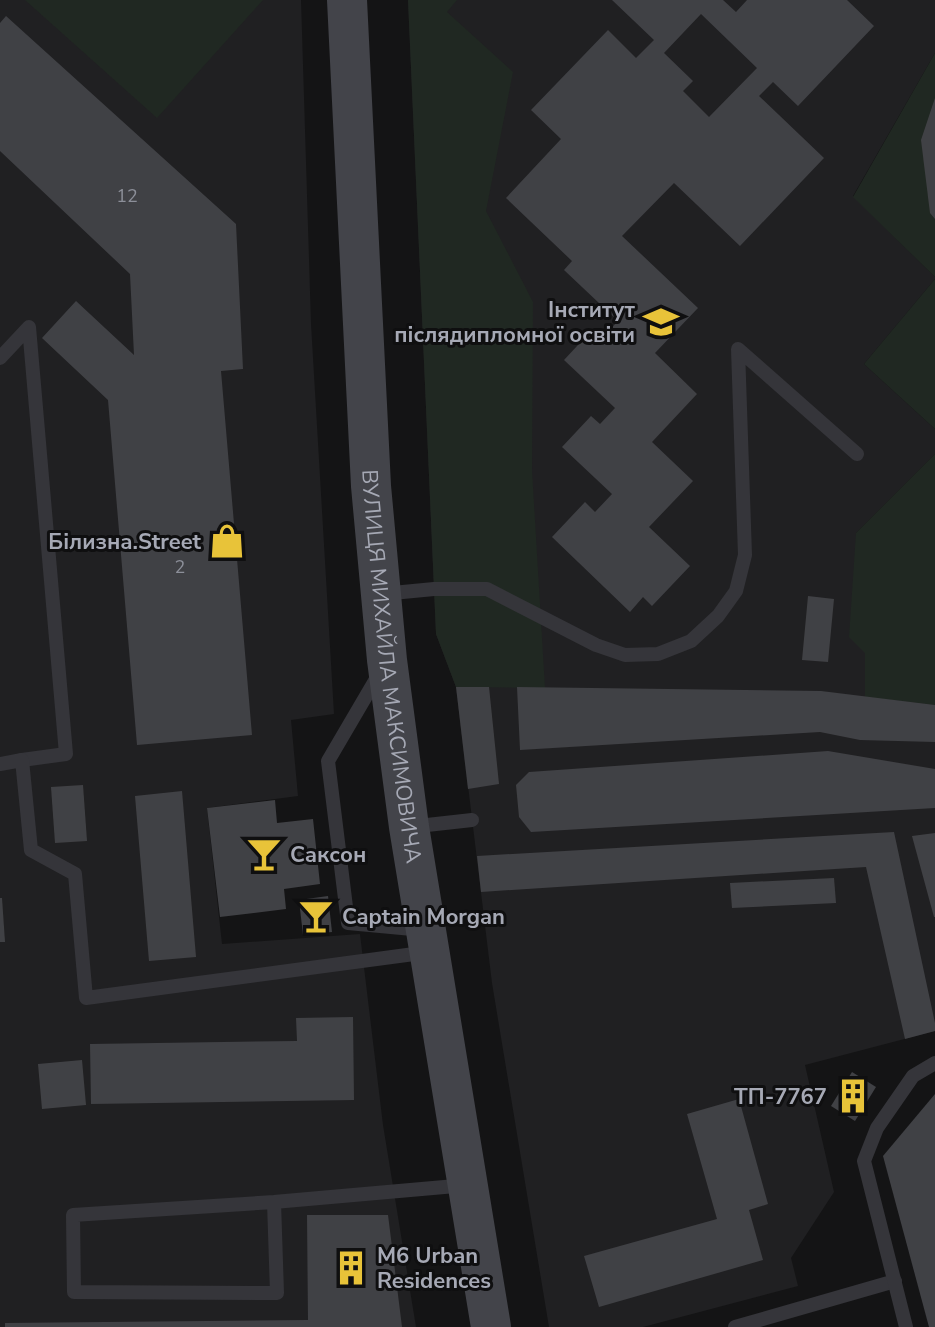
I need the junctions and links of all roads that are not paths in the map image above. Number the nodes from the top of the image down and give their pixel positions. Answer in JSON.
{"nodes":[{"id":1,"x":347,"y":0,"type":"edge"},
{"id":2,"x":0,"y":358,"type":"edge"},
{"id":3,"x":857,"y":454,"type":"dead end"},
{"id":4,"x":381,"y":594,"type":"junction"},
{"id":5,"x":387,"y":660,"type":"junction"},
{"id":6,"x":22,"y":760,"type":"junction"},
{"id":7,"x":0,"y":764,"type":"edge"},
{"id":8,"x":472,"y":820,"type":"dead end"},
{"id":9,"x":409,"y":827,"type":"junction"},
{"id":10,"x":428,"y":941,"type":"junction"},
{"id":11,"x":935,"y":1063,"type":"edge"},
{"id":12,"x":467,"y":1185,"type":"junction"},
{"id":13,"x":274,"y":1202,"type":"junction"},
{"id":14,"x":895,"y":1281,"type":"junction"},
{"id":15,"x":491,"y":1327,"type":"edge"},
{"id":16,"x":735,"y":1327,"type":"edge"},
{"id":17,"x":906,"y":1327,"type":"edge"}],
"edges":[{"from":1,"to":4,"type":"main road","name":"ВУЛИЦЯ МИХАЙЛА МАКСИМОВИЧА"},
{"from":2,"to":6,"type":"lane"},
{"from":3,"to":4,"type":"lane"},
{"from":4,"to":5,"type":"main road","name":"ВУЛИЦЯ МИХАЙЛА МАКСИМОВИЧА"},
{"from":5,"to":9,"type":"main road","name":"ВУЛИЦЯ МИХАЙЛА МАКСИМОВИЧА"},
{"from":5,"to":10,"type":"lane"},
{"from":6,"to":7,"type":"lane"},
{"from":6,"to":10,"type":"lane"},
{"from":8,"to":9,"type":"lane"},
{"from":9,"to":10,"type":"main road","name":"ВУЛИЦЯ МИХАЙЛА МАКСИМОВИЧА"},
{"from":10,"to":12,"type":"main road","name":"ВУЛИЦЯ МИХАЙЛА МАКСИМОВИЧА"},
{"from":11,"to":14,"type":"lane"},
{"from":12,"to":13,"type":"lane"},
{"from":12,"to":15,"type":"main road","name":"ВУЛИЦЯ МИХАЙЛА МАКСИМОВИЧА"},
{"from":13,"to":13,"type":"lane"},
{"from":14,"to":16,"type":"lane"},
{"from":14,"to":17,"type":"lane"}]}
